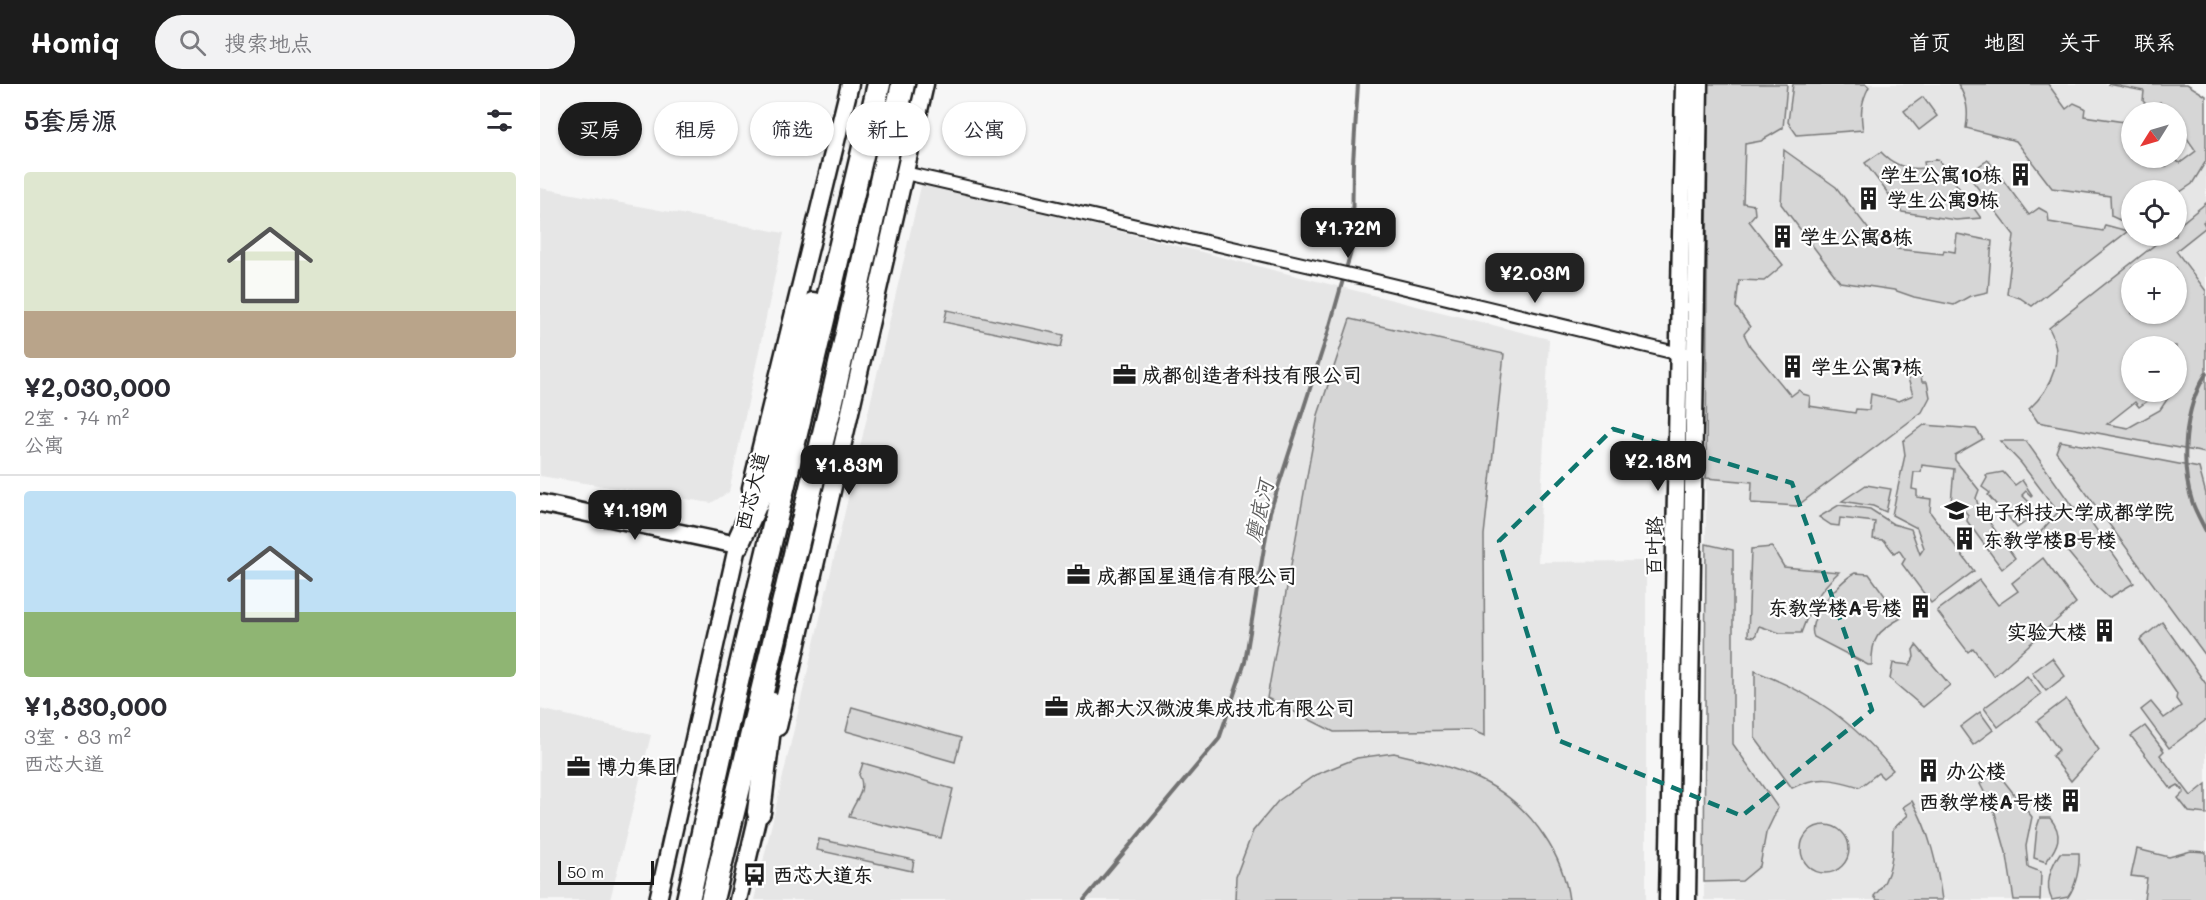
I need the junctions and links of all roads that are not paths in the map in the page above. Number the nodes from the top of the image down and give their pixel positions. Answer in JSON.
{"nodes":[{"id":1,"x":850,"y":84,"type":"edge"},
{"id":2,"x":879,"y":84,"type":"edge"},
{"id":3,"x":903,"y":84,"type":"edge"},
{"id":4,"x":925,"y":84,"type":"edge"},
{"id":5,"x":1684,"y":84,"type":"edge"},
{"id":6,"x":1699,"y":84,"type":"edge"},
{"id":7,"x":875,"y":102,"type":"edge"},
{"id":8,"x":862,"y":156,"type":"edge"},
{"id":9,"x":862,"y":156,"type":"edge"},
{"id":10,"x":905,"y":173,"type":"junction"},
{"id":11,"x":1687,"y":354,"type":"junction"},
{"id":12,"x":832,"y":400,"type":"junction"},
{"id":13,"x":540,"y":503,"type":"edge"},
{"id":14,"x":737,"y":545,"type":"junction"},
{"id":15,"x":759,"y":812,"type":"junction"},
{"id":16,"x":658,"y":900,"type":"edge"},
{"id":17,"x":688,"y":900,"type":"edge"},
{"id":18,"x":712,"y":900,"type":"edge"},
{"id":19,"x":738,"y":900,"type":"edge"},
{"id":20,"x":1668,"y":900,"type":"edge"},
{"id":21,"x":1687,"y":900,"type":"edge"}],
"edges":[{"from":1,"to":14,"type":"street","name":"西芯大道"},
{"from":2,"to":7,"type":"highway","name":"西芯大道"},
{"from":3,"to":12,"type":"highway"},
{"from":4,"to":10,"type":"street"},
{"from":5,"to":11,"type":"street","name":"百叶路"},
{"from":6,"to":11,"type":"street","name":"百叶路"},
{"from":8,"to":14,"type":"highway"},
{"from":9,"to":17,"type":"highway","name":"西芯大道"},
{"from":10,"to":11,"type":"street"},
{"from":10,"to":15,"type":"street"},
{"from":11,"to":20,"type":"street","name":"百叶路"},
{"from":11,"to":21,"type":"street","name":"百叶路"},
{"from":12,"to":15,"type":"highway"},
{"from":12,"to":18,"type":"highway"},
{"from":13,"to":14,"type":"street"},
{"from":14,"to":16,"type":"street","name":"西芯大道"},
{"from":15,"to":19,"type":"street"}]}
